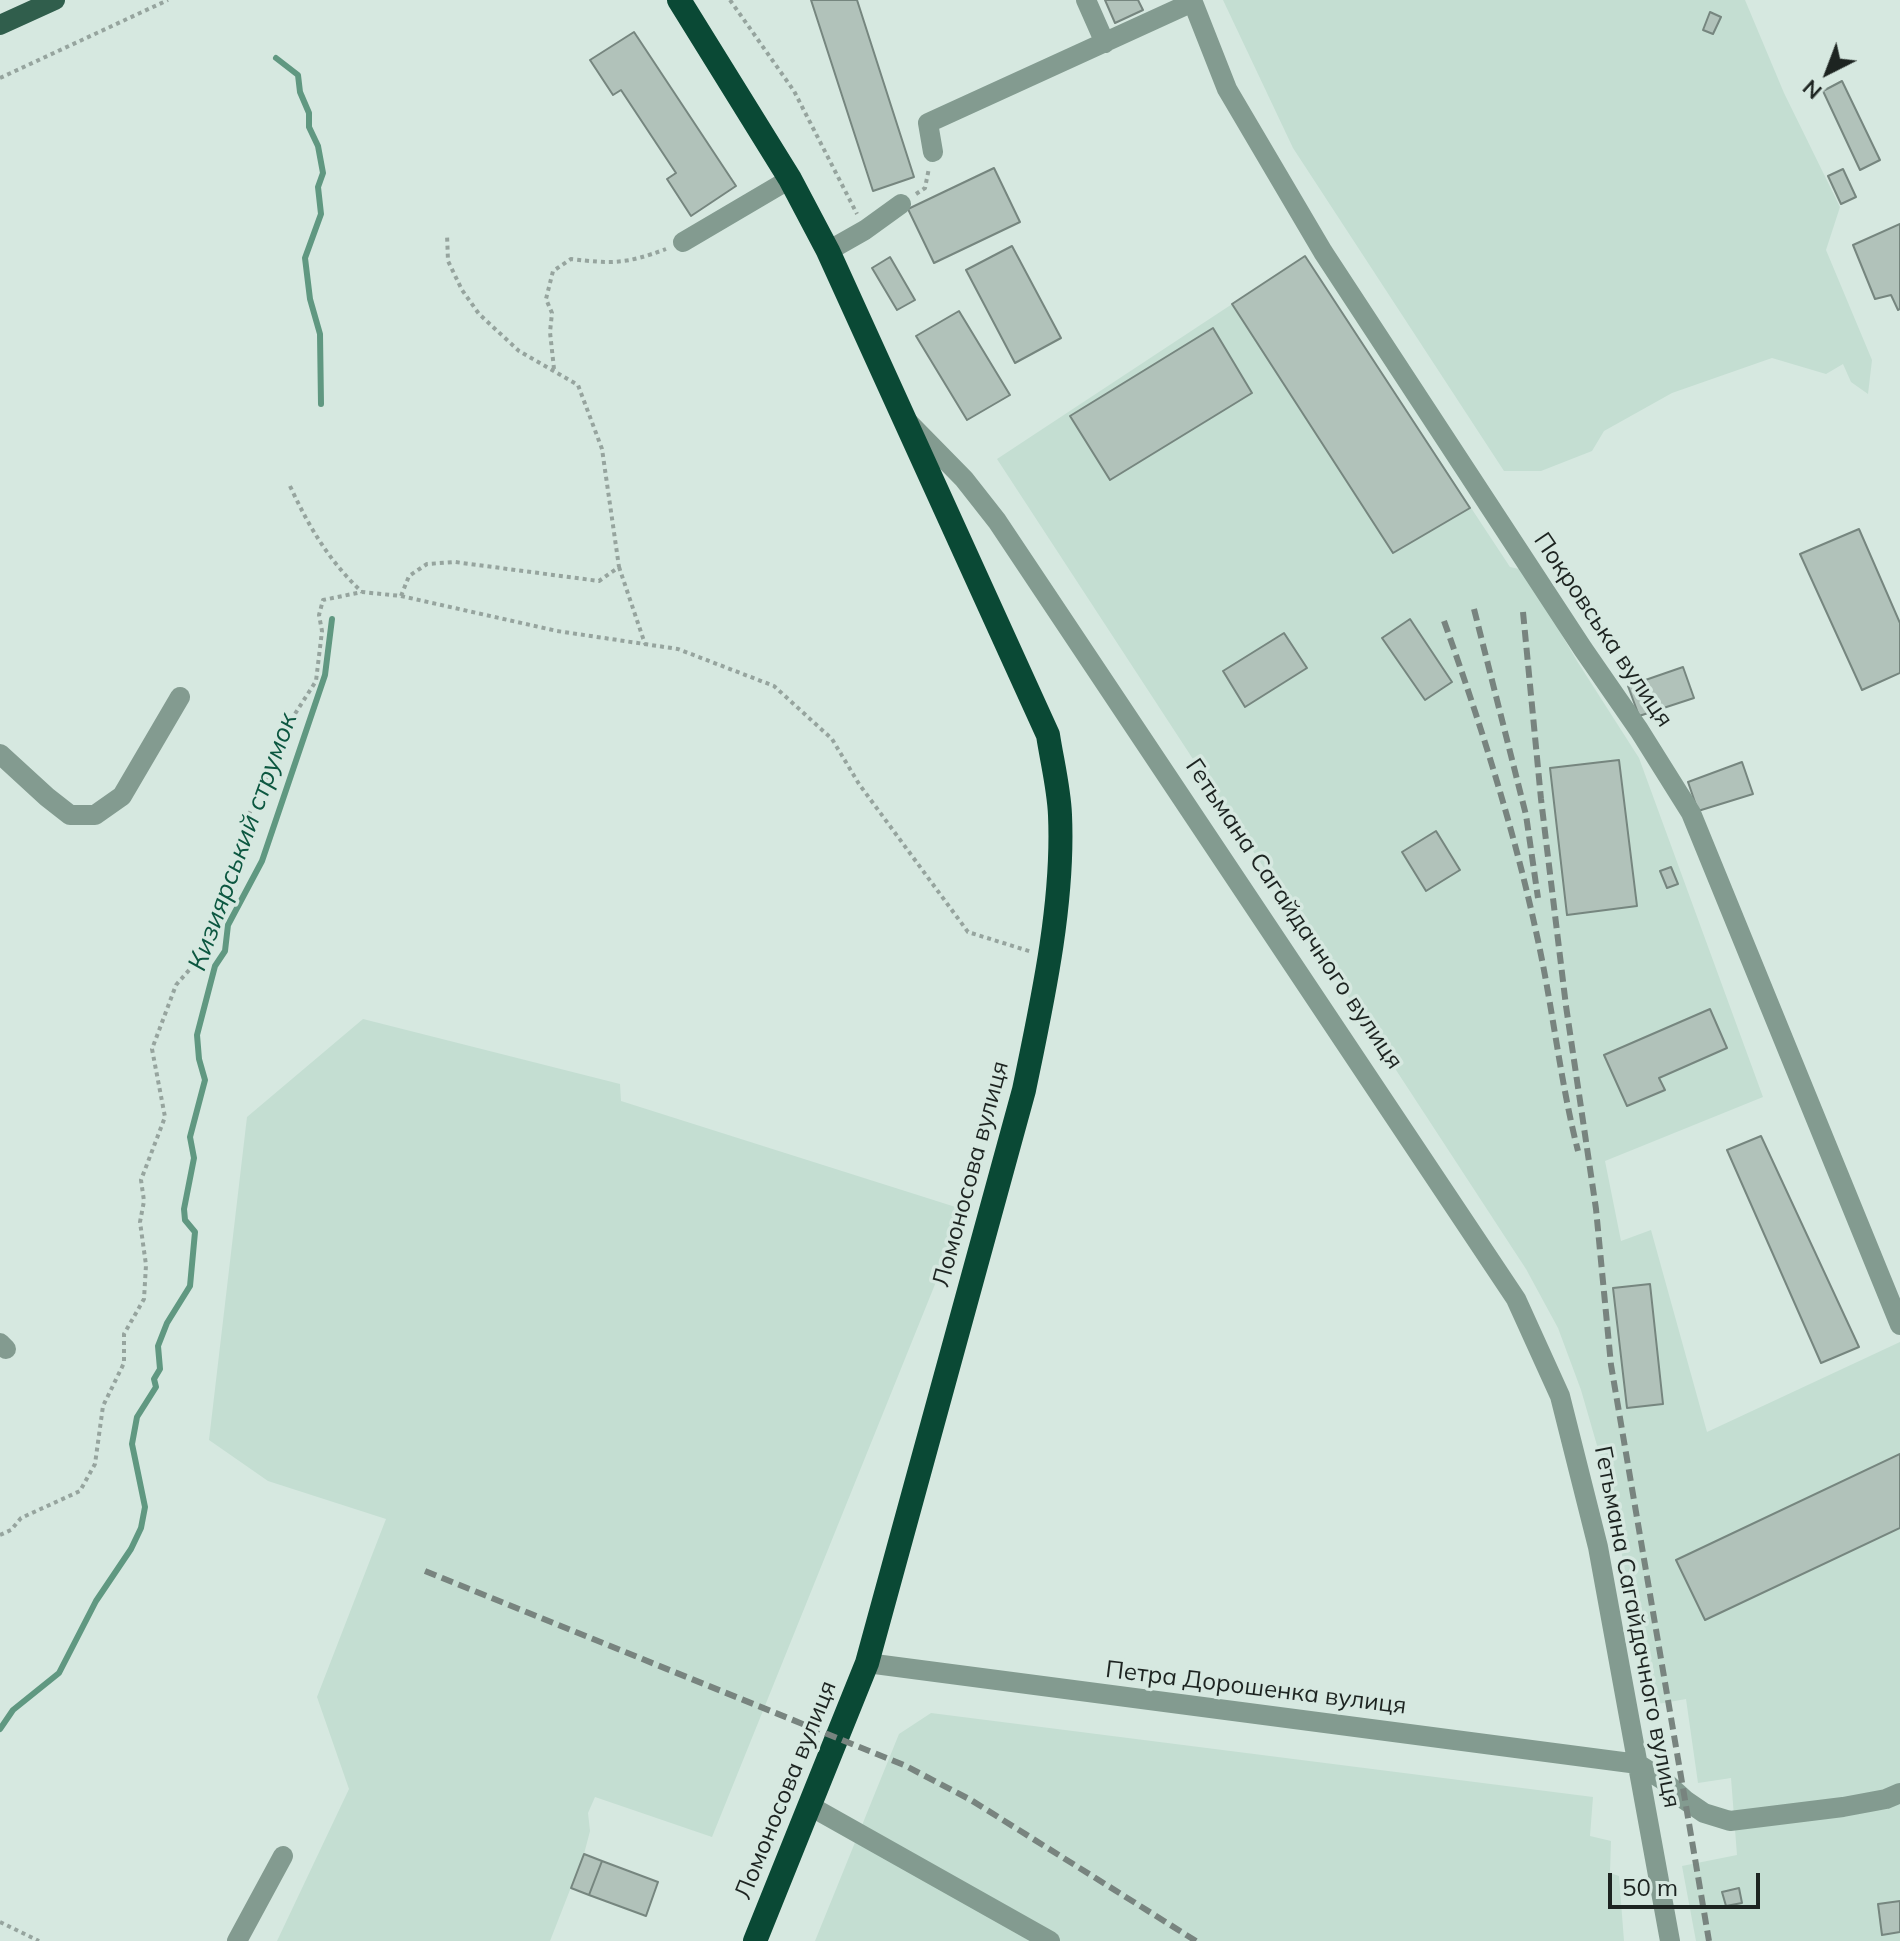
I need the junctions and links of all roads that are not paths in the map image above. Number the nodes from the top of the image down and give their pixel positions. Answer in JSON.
{"nodes":[{"id":1,"x":55,"y":0,"type":"edge"},
{"id":2,"x":679,"y":0,"type":"edge"},
{"id":3,"x":1086,"y":0,"type":"edge"},
{"id":4,"x":1193,"y":1,"type":"edge"},
{"id":5,"x":0,"y":25,"type":"edge"},
{"id":6,"x":1105,"y":43,"type":"junction"},
{"id":7,"x":933,"y":152,"type":"dead end"},
{"id":8,"x":790,"y":179,"type":"junction"},
{"id":9,"x":901,"y":204,"type":"dead end"},
{"id":10,"x":683,"y":242,"type":"road end"},
{"id":11,"x":828,"y":251,"type":"junction"},
{"id":12,"x":906,"y":420,"type":"junction"},
{"id":13,"x":180,"y":697,"type":"dead end"},
{"id":14,"x":0,"y":754,"type":"edge"},
{"id":15,"x":1900,"y":1325,"type":"edge"},
{"id":16,"x":867,"y":1663,"type":"junction"},
{"id":17,"x":1638,"y":1764,"type":"junction"},
{"id":18,"x":1900,"y":1793,"type":"edge"},
{"id":19,"x":810,"y":1806,"type":"junction"},
{"id":20,"x":283,"y":1856,"type":"dead end"},
{"id":21,"x":237,"y":1941,"type":"edge"},
{"id":22,"x":755,"y":1941,"type":"edge"},
{"id":23,"x":1050,"y":1941,"type":"edge"},
{"id":24,"x":1670,"y":1941,"type":"edge"}],
"edges":[{"from":1,"to":5,"type":"main road"},
{"from":2,"to":8,"type":"highway","name":"Гетьмана Сагайдачного вулиця"},
{"from":3,"to":6,"type":"street"},
{"from":4,"to":6,"type":"street"},
{"from":4,"to":15,"type":"street","name":"Покровська вулиця"},
{"from":6,"to":7,"type":"street"},
{"from":8,"to":10,"type":"street"},
{"from":8,"to":11,"type":"highway","name":"Гетьмана Сагайдачного вулиця"},
{"from":9,"to":11,"type":"street"},
{"from":11,"to":12,"type":"highway","name":"Гетьмана Сагайдачного вулиця"},
{"from":12,"to":16,"type":"highway","name":"Ломоносова вулиця"},
{"from":12,"to":17,"type":"street","name":"Гетьмана Сагайдачного вулиця"},
{"from":13,"to":14,"type":"street"},
{"from":16,"to":17,"type":"street","name":"Петра Дорошенка вулиця"},
{"from":16,"to":19,"type":"highway","name":"Ломоносова вулиця"},
{"from":17,"to":18,"type":"street"},
{"from":17,"to":24,"type":"street","name":"Гетьмана Сагайдачного вулиця"},
{"from":19,"to":22,"type":"highway","name":"Ломоносова вулиця"},
{"from":19,"to":23,"type":"street"},
{"from":20,"to":21,"type":"street"}]}
